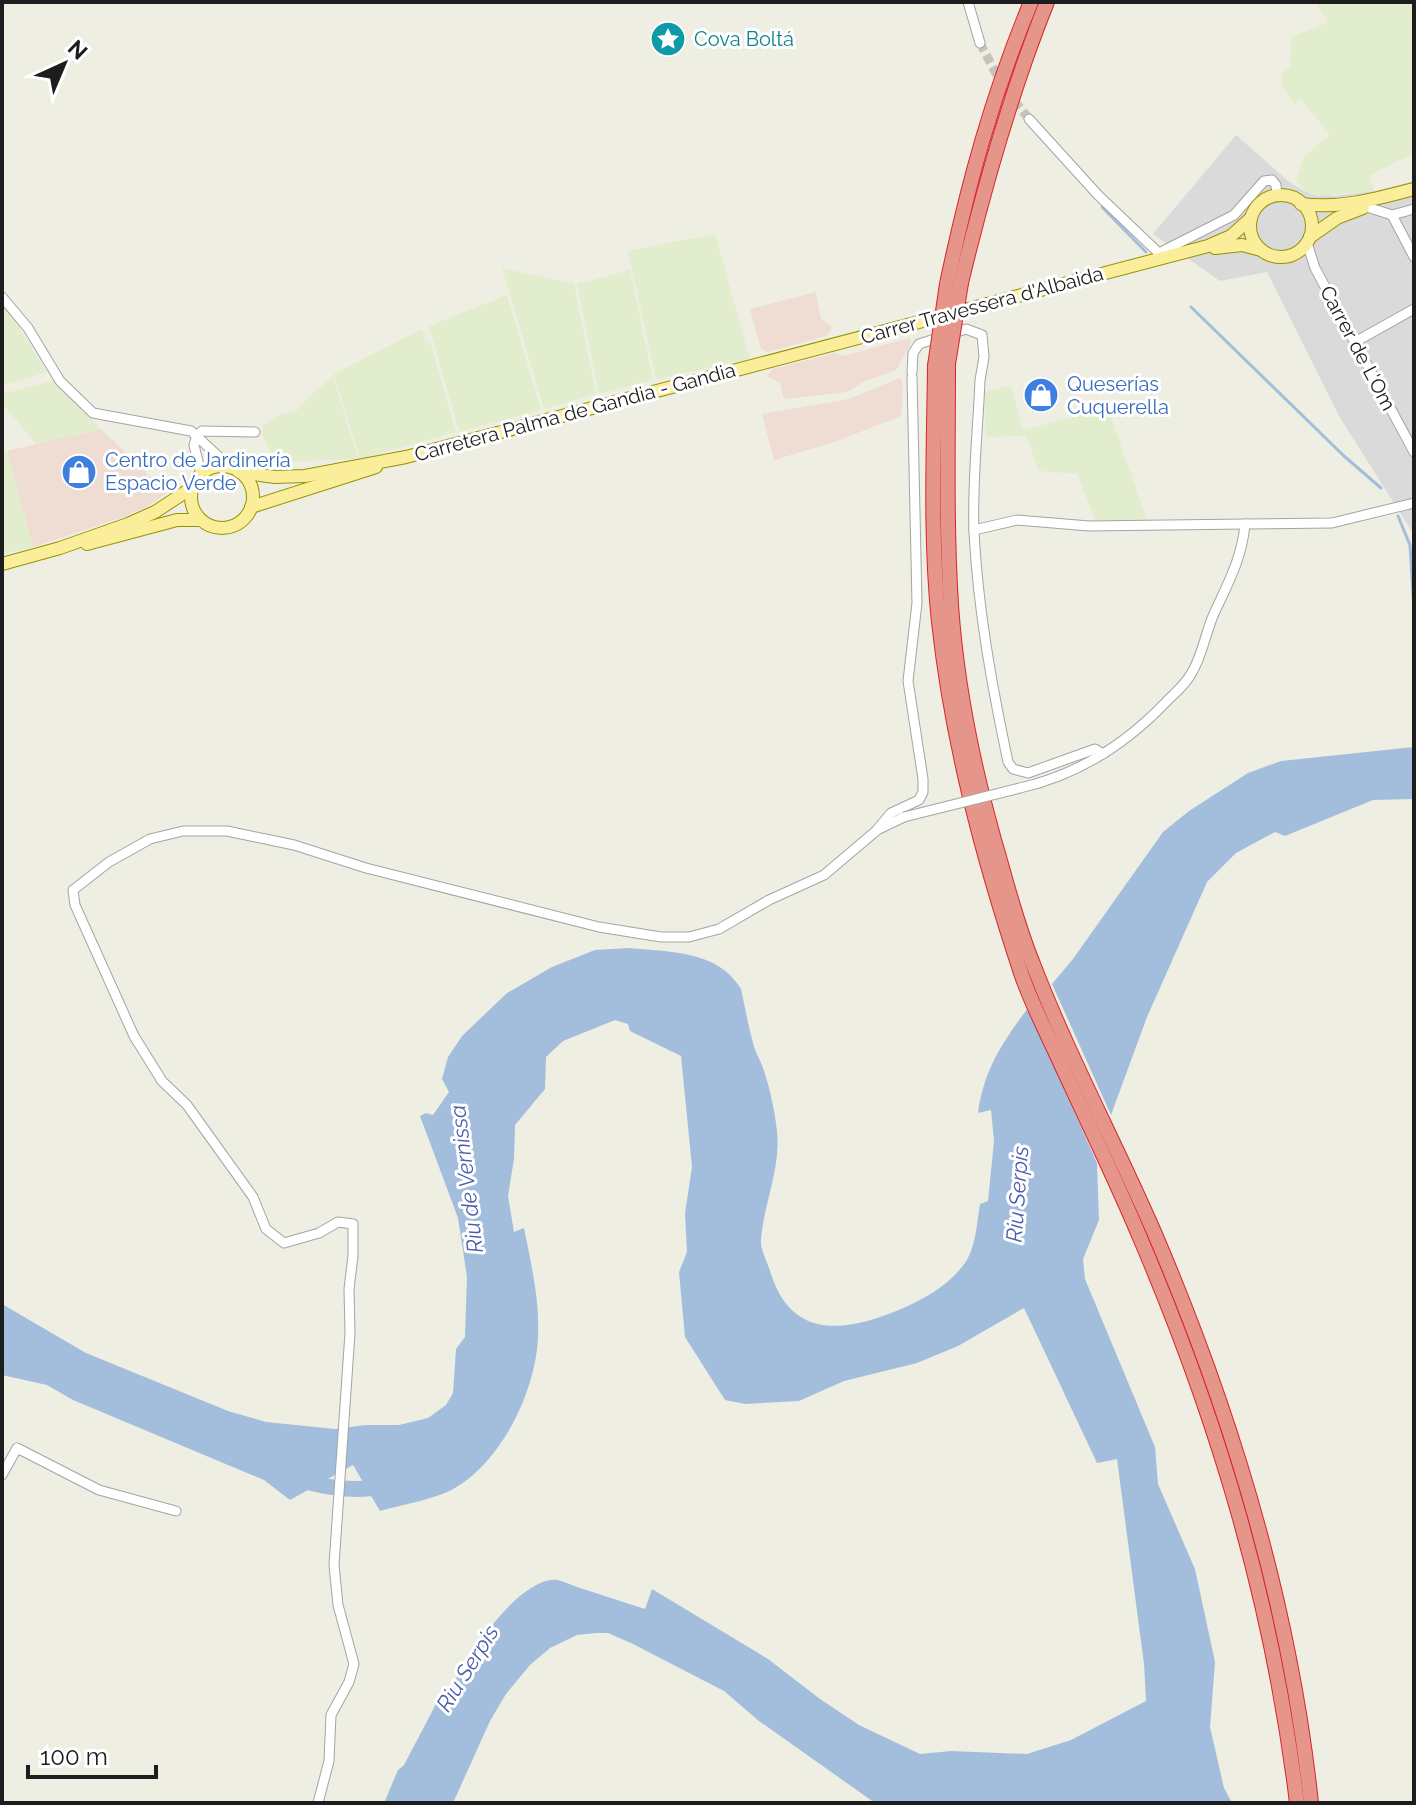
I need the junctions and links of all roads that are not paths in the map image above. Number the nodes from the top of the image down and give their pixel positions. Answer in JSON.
{"nodes":[{"id":1,"x":968,"y":2,"type":"edge"},
{"id":2,"x":1031,"y":2,"type":"edge"},
{"id":3,"x":1047,"y":2,"type":"edge"},
{"id":4,"x":980,"y":43,"type":"tunnel mouth"},
{"id":5,"x":1029,"y":119,"type":"tunnel mouth"},
{"id":6,"x":1414,"y":189,"type":"edge"},
{"id":7,"x":1277,"y":195,"type":"junction"},
{"id":8,"x":1414,"y":195,"type":"edge"},
{"id":9,"x":1301,"y":204,"type":"junction"},
{"id":10,"x":1367,"y":207,"type":"junction"},
{"id":11,"x":1414,"y":209,"type":"edge"},
{"id":12,"x":1392,"y":215,"type":"junction"},
{"id":13,"x":1251,"y":218,"type":"junction"},
{"id":14,"x":1308,"y":240,"type":"junction"},
{"id":15,"x":1208,"y":246,"type":"junction"},
{"id":16,"x":1261,"y":250,"type":"junction"},
{"id":17,"x":1161,"y":255,"type":"junction"},
{"id":18,"x":1414,"y":257,"type":"edge"},
{"id":19,"x":954,"y":283,"type":"junction"},
{"id":20,"x":2,"y":297,"type":"edge"},
{"id":21,"x":1414,"y":309,"type":"edge"},
{"id":22,"x":1355,"y":342,"type":"junction"},
{"id":23,"x":756,"y":364,"type":"joint"},
{"id":24,"x":255,"y":432,"type":"dead end"},
{"id":25,"x":214,"y":433,"type":"junction"},
{"id":26,"x":196,"y":440,"type":"junction"},
{"id":27,"x":207,"y":446,"type":"junction"},
{"id":28,"x":1414,"y":452,"type":"edge"},
{"id":29,"x":394,"y":460,"type":"junction"},
{"id":30,"x":235,"y":470,"type":"junction"},
{"id":31,"x":201,"y":474,"type":"junction"},
{"id":32,"x":193,"y":487,"type":"junction"},
{"id":33,"x":1414,"y":503,"type":"edge"},
{"id":34,"x":251,"y":507,"type":"junction"},
{"id":35,"x":201,"y":520,"type":"junction"},
{"id":36,"x":1245,"y":524,"type":"junction"},
{"id":37,"x":974,"y":530,"type":"junction"},
{"id":38,"x":60,"y":548,"type":"junction"},
{"id":39,"x":2,"y":564,"type":"edge"},
{"id":40,"x":1103,"y":754,"type":"junction"},
{"id":41,"x":876,"y":831,"type":"junction"},
{"id":42,"x":1123,"y":1181,"type":"junction"},
{"id":43,"x":2,"y":1475,"type":"edge"},
{"id":44,"x":176,"y":1511,"type":"dead end"},
{"id":45,"x":318,"y":1803,"type":"edge"},
{"id":46,"x":1297,"y":1803,"type":"edge"},
{"id":47,"x":1311,"y":1803,"type":"edge"}],
"edges":[{"from":1,"to":4,"type":"street"},
{"from":2,"to":19,"type":"highway"},
{"from":3,"to":19,"type":"highway"},
{"from":5,"to":17,"type":"street"},
{"from":6,"to":9,"type":"main road"},
{"from":7,"to":9,"type":"main road"},
{"from":7,"to":13,"type":"main road"},
{"from":7,"to":17,"type":"street"},
{"from":8,"to":10,"type":"main road"},
{"from":9,"to":14,"type":"main road"},
{"from":10,"to":12,"type":"street"},
{"from":10,"to":14,"type":"main road"},
{"from":11,"to":12,"type":"street"},
{"from":12,"to":18,"type":"street"},
{"from":13,"to":15,"type":"main road","name":"Carrer Travessera d'Albaida"},
{"from":13,"to":16,"type":"main road"},
{"from":14,"to":16,"type":"main road"},
{"from":14,"to":22,"type":"street","name":"Carrer de L'Om"},
{"from":15,"to":16,"type":"main road","name":"Carrer Travessera d'Albaida"},
{"from":15,"to":17,"type":"main road","name":"Carrer Travessera d'Albaida"},
{"from":17,"to":23,"type":"main road","name":"Carrer Travessera d'Albaida"},
{"from":19,"to":42,"type":"highway","bridge":true},
{"from":20,"to":26,"type":"street"},
{"from":21,"to":22,"type":"street"},
{"from":22,"to":28,"type":"street","name":"Carrer de L'Om"},
{"from":23,"to":29,"type":"main road","name":"Carretera Palma de Gandia - Gandia"},
{"from":24,"to":25,"type":"street"},
{"from":25,"to":26,"type":"street"},
{"from":25,"to":27,"type":"street"},
{"from":26,"to":27,"type":"street"},
{"from":26,"to":31,"type":"street"},
{"from":27,"to":30,"type":"street"},
{"from":29,"to":30,"type":"main road","name":"Carretera Palma de Gandia - Gandia"},
{"from":29,"to":34,"type":"main road","name":"Carretera Palma de Gandia - Gandia"},
{"from":30,"to":31,"type":"main road"},
{"from":30,"to":34,"type":"main road"},
{"from":31,"to":32,"type":"main road"},
{"from":32,"to":35,"type":"main road"},
{"from":32,"to":38,"type":"main road"},
{"from":33,"to":36,"type":"street"},
{"from":34,"to":35,"type":"main road"},
{"from":35,"to":38,"type":"main road"},
{"from":36,"to":37,"type":"street"},
{"from":36,"to":40,"type":"street"},
{"from":37,"to":40,"type":"street"},
{"from":37,"to":41,"type":"street"},
{"from":38,"to":39,"type":"main road"},
{"from":40,"to":41,"type":"street","bridge":true},
{"from":41,"to":45,"type":"street"},
{"from":42,"to":46,"type":"highway"},
{"from":42,"to":47,"type":"highway"},
{"from":43,"to":44,"type":"street"}]}
